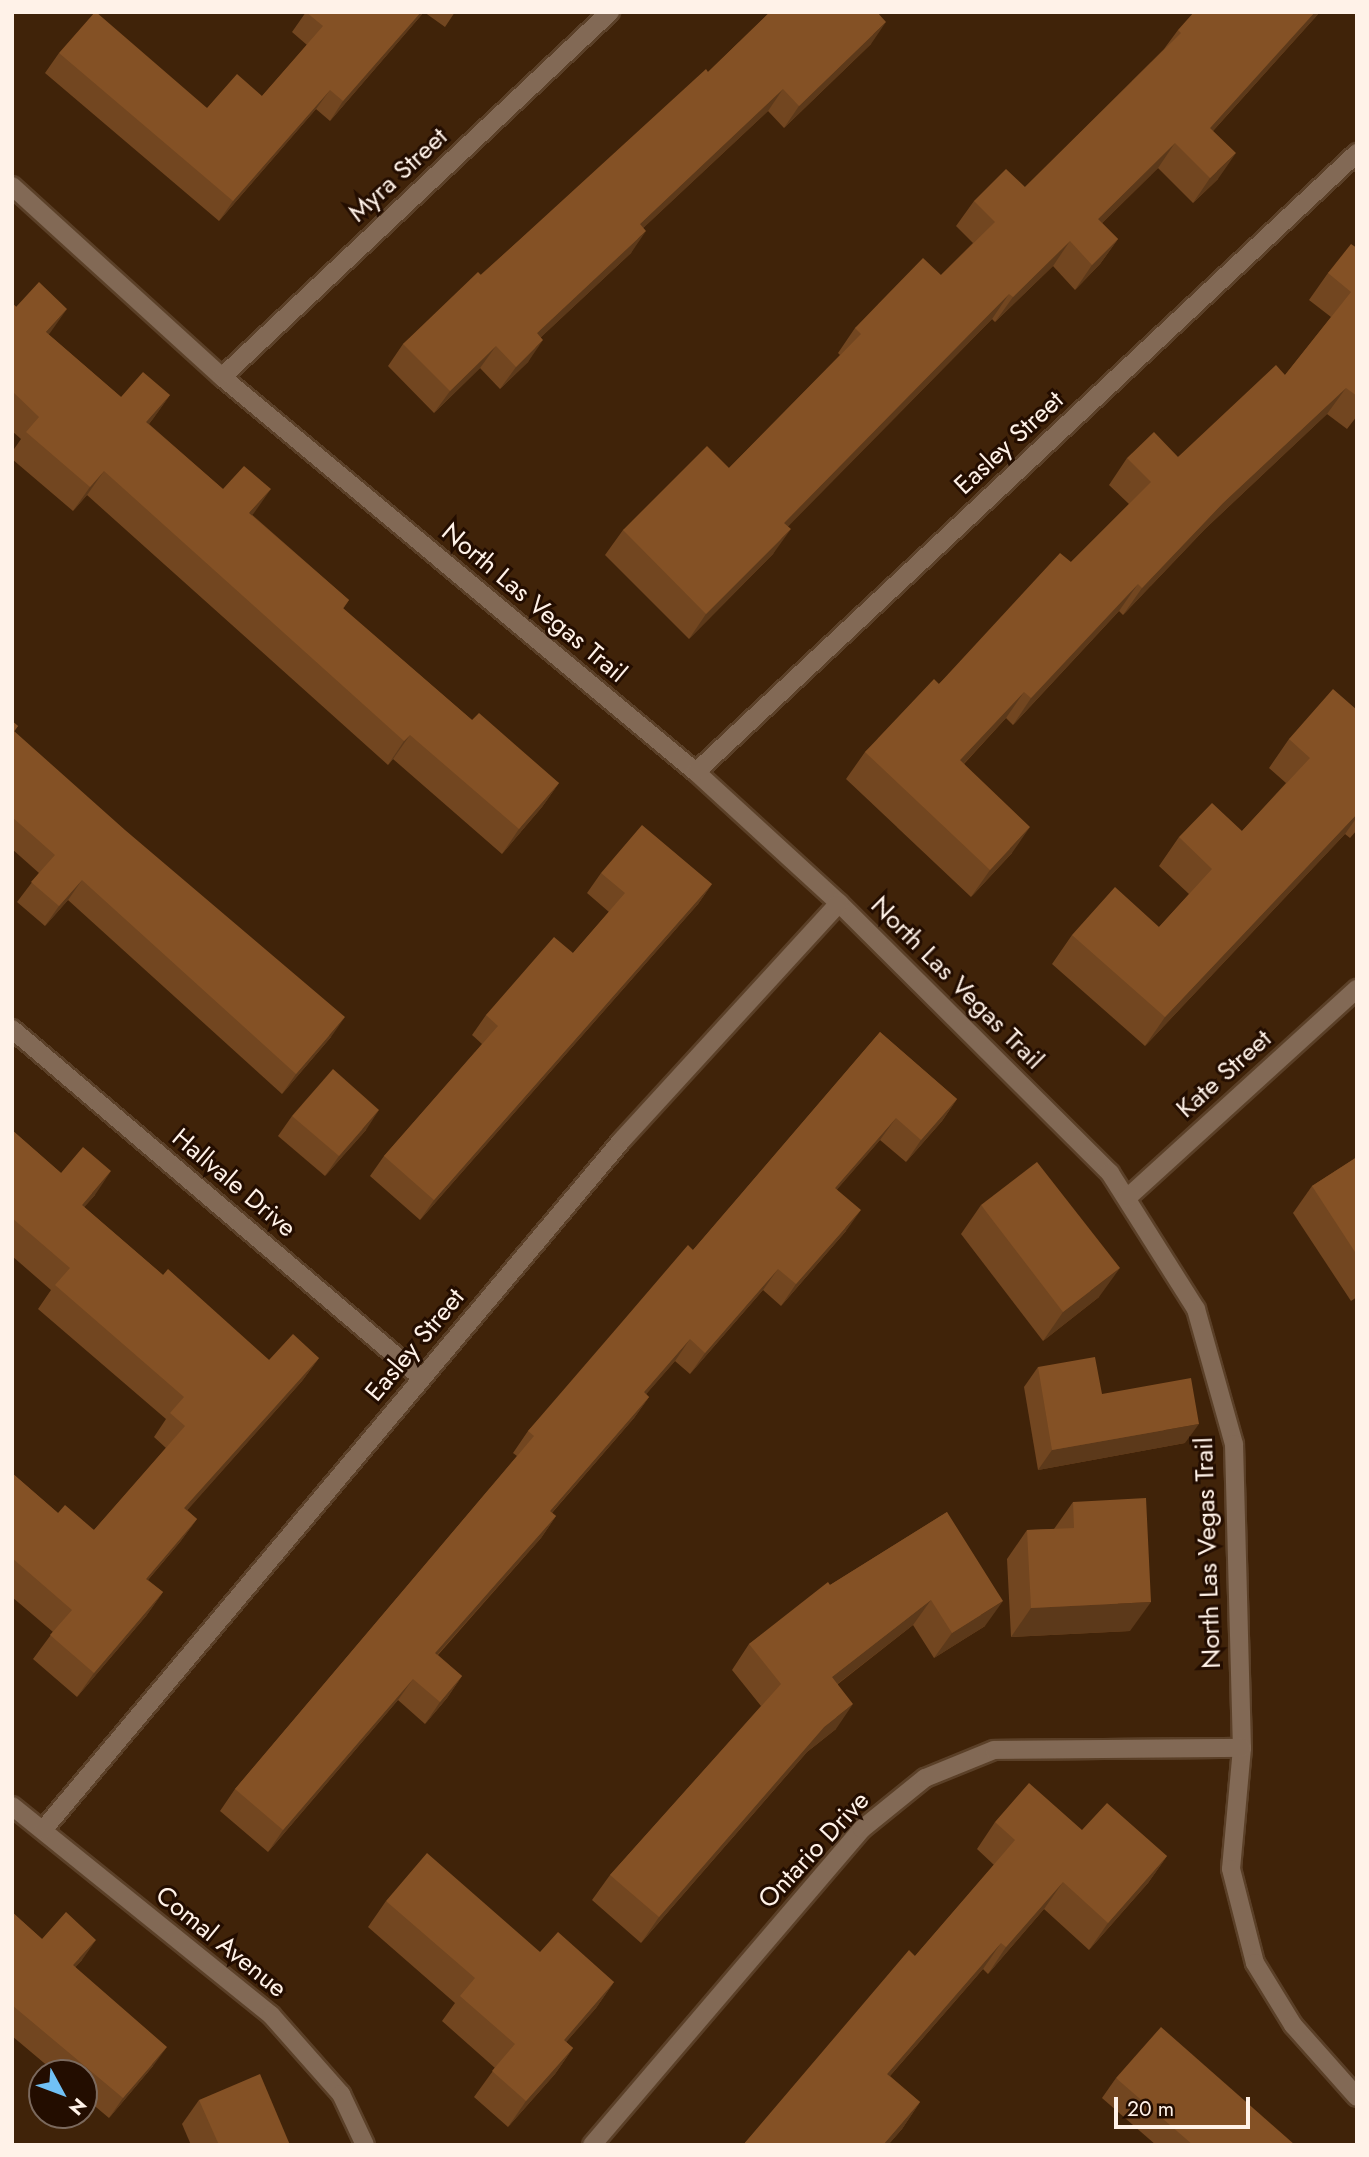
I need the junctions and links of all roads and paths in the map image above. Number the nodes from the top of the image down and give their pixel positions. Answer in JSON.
{"nodes":[{"id":1,"x":610,"y":12,"type":"edge"},
{"id":2,"x":1357,"y":153,"type":"edge"},
{"id":3,"x":12,"y":186,"type":"edge"},
{"id":4,"x":222,"y":377,"type":"junction"},
{"id":5,"x":696,"y":772,"type":"junction"},
{"id":6,"x":839,"y":903,"type":"junction"},
{"id":7,"x":1357,"y":989,"type":"edge"},
{"id":8,"x":12,"y":1029,"type":"edge"},
{"id":9,"x":1127,"y":1198,"type":"junction"},
{"id":10,"x":422,"y":1378,"type":"junction"},
{"id":11,"x":1242,"y":1748,"type":"junction"},
{"id":12,"x":12,"y":1806,"type":"edge"},
{"id":13,"x":43,"y":1830,"type":"junction"},
{"id":14,"x":1357,"y":2097,"type":"edge"},
{"id":15,"x":365,"y":2145,"type":"edge"},
{"id":16,"x":592,"y":2145,"type":"edge"}],
"edges":[{"from":1,"to":4,"type":"street","name":"Myra Street"},
{"from":2,"to":5,"type":"street","name":"Easley Street"},
{"from":3,"to":4,"type":"street","name":"North Las Vegas Trail"},
{"from":4,"to":5,"type":"street","name":"North Las Vegas Trail"},
{"from":5,"to":6,"type":"street","name":"North Las Vegas Trail"},
{"from":6,"to":9,"type":"street","name":"North Las Vegas Trail"},
{"from":6,"to":10,"type":"street","name":"Easley Street"},
{"from":7,"to":9,"type":"street","name":"Kate Street"},
{"from":8,"to":10,"type":"street","name":"Hallvale Drive"},
{"from":9,"to":11,"type":"street","name":"North Las Vegas Trail"},
{"from":10,"to":13,"type":"street","name":"Easley Street"},
{"from":11,"to":14,"type":"street","name":"North Las Vegas Trail"},
{"from":11,"to":16,"type":"street","name":"Ontario Drive"},
{"from":12,"to":13,"type":"street","name":"Comal Avenue"},
{"from":13,"to":15,"type":"street","name":"Comal Avenue"}]}
